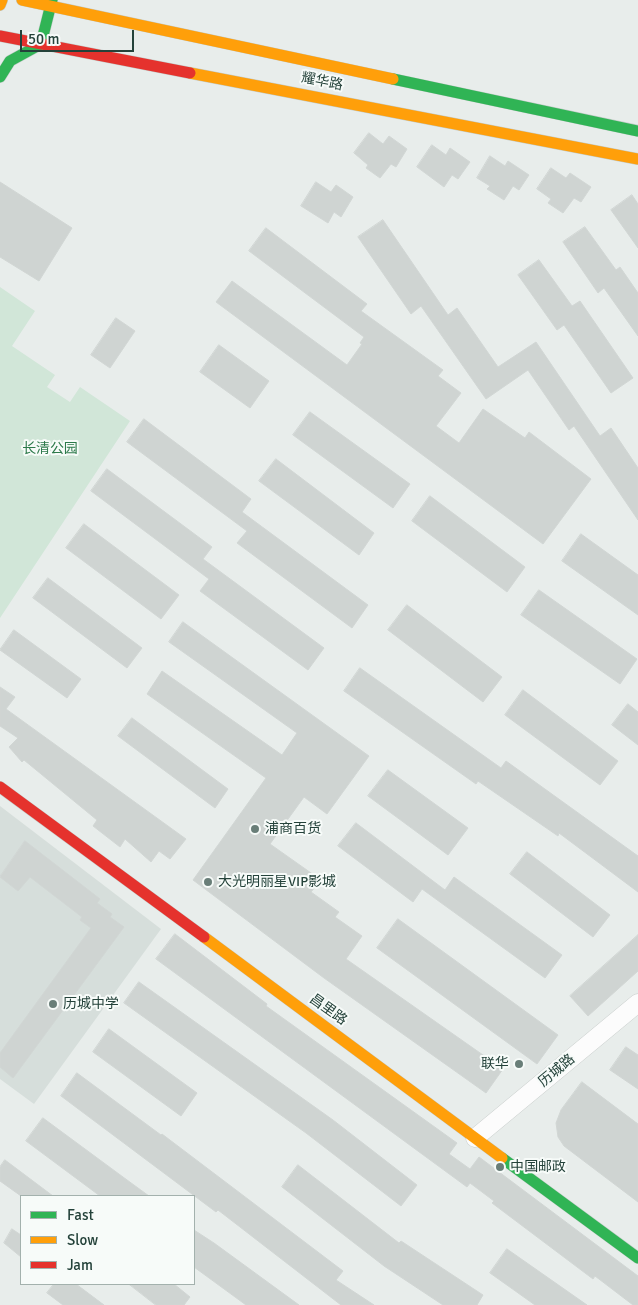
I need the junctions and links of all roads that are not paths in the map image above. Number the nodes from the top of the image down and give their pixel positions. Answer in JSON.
{"nodes":[{"id":1,"x":2,"y":0,"type":"edge"},
{"id":2,"x":22,"y":0,"type":"edge"},
{"id":3,"x":51,"y":3,"type":"edge"},
{"id":4,"x":0,"y":5,"type":"edge"},
{"id":5,"x":0,"y":36,"type":"edge"},
{"id":6,"x":41,"y":44,"type":"junction"},
{"id":7,"x":0,"y":77,"type":"edge"},
{"id":8,"x":638,"y":131,"type":"edge"},
{"id":9,"x":638,"y":159,"type":"edge"},
{"id":10,"x":0,"y":787,"type":"edge"},
{"id":11,"x":638,"y":1004,"type":"edge"},
{"id":12,"x":476,"y":1138,"type":"junction"},
{"id":13,"x":638,"y":1258,"type":"edge"}],
"edges":[{"from":1,"to":4,"type":"main road"},
{"from":2,"to":3,"type":"main road","name":"耀华路"},
{"from":3,"to":6,"type":"main road"},
{"from":3,"to":8,"type":"main road","name":"耀华路"},
{"from":5,"to":6,"type":"main road","name":"耀华路"},
{"from":6,"to":7,"type":"main road"},
{"from":6,"to":9,"type":"main road","name":"耀华路"},
{"from":10,"to":12,"type":"main road","name":"昌里路"},
{"from":11,"to":12,"type":"street","name":"历城路"},
{"from":12,"to":13,"type":"main road","name":"昌里路"}]}
